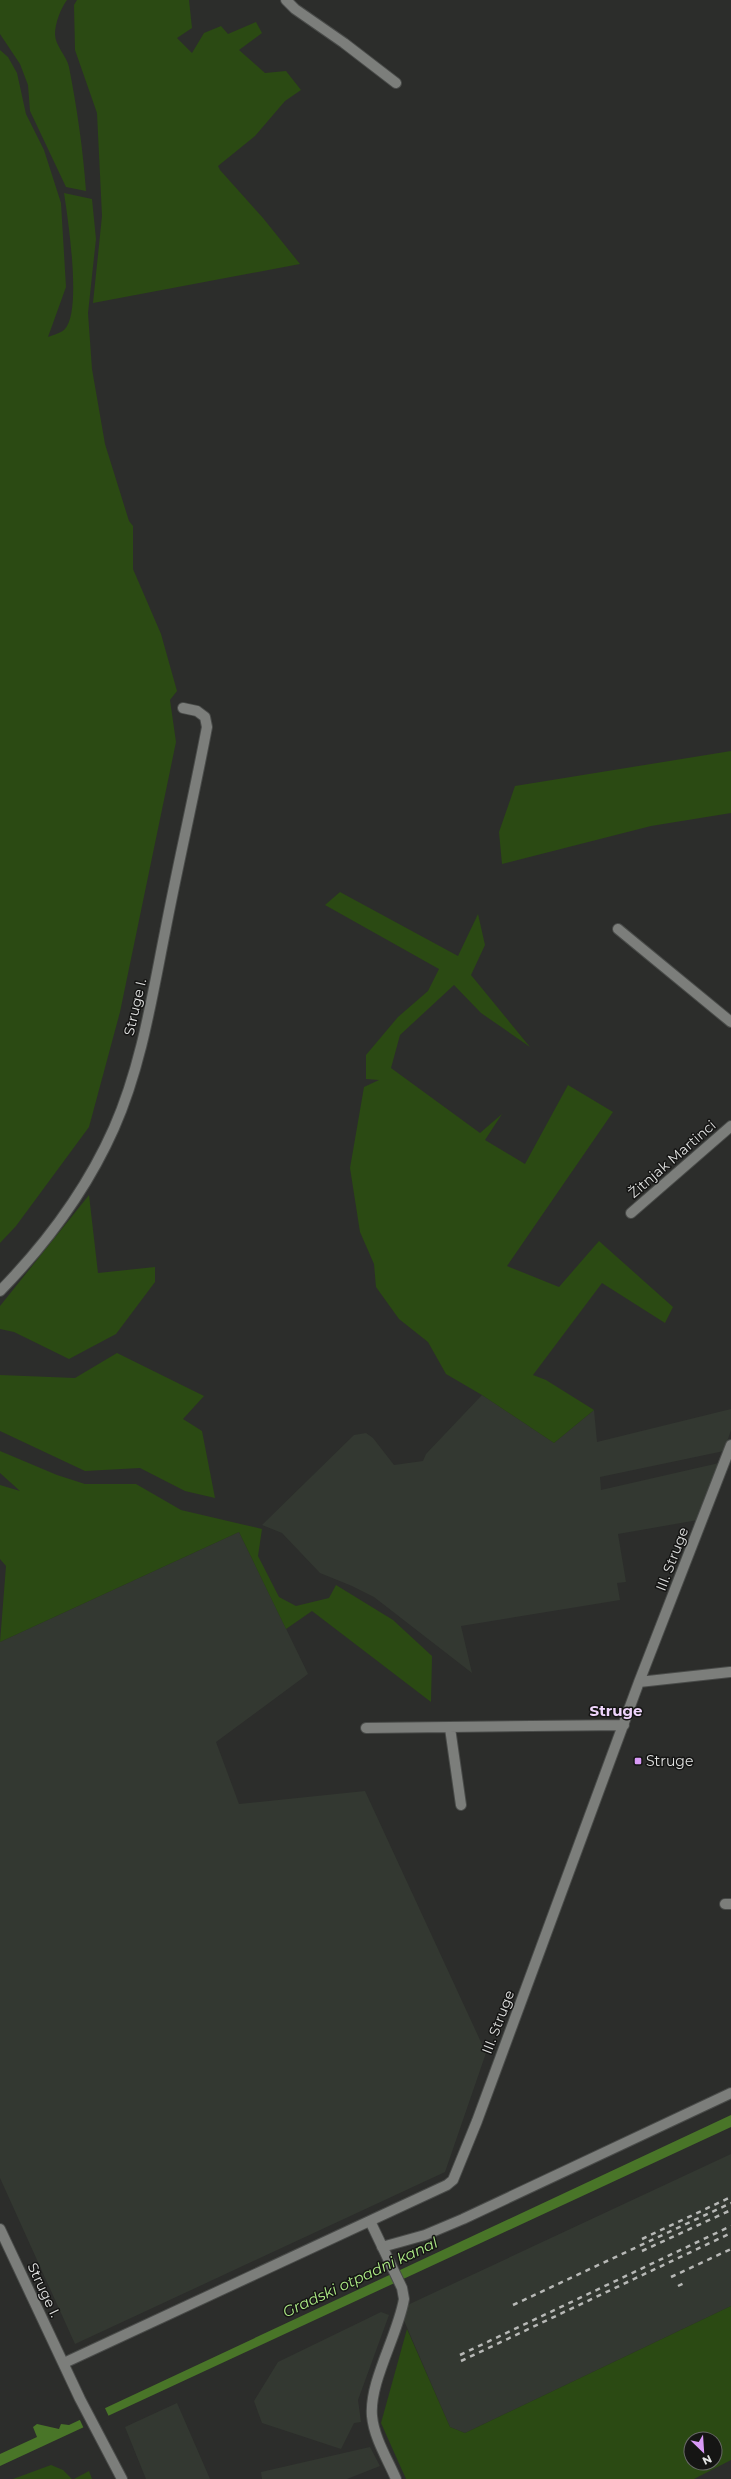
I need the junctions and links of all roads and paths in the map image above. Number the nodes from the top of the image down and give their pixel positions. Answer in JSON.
{"nodes":[{"id":1,"x":286,"y":0,"type":"edge"},
{"id":2,"x":396,"y":83,"type":"dead end"},
{"id":3,"x":183,"y":708,"type":"dead end"},
{"id":4,"x":618,"y":929,"type":"dead end"},
{"id":5,"x":731,"y":1022,"type":"edge"},
{"id":6,"x":731,"y":1126,"type":"edge"},
{"id":7,"x":631,"y":1213,"type":"dead end"},
{"id":8,"x":0,"y":1291,"type":"edge"},
{"id":9,"x":731,"y":1445,"type":"edge"},
{"id":10,"x":729,"y":1457,"type":"edge"},
{"id":11,"x":730,"y":1672,"type":"dead end"},
{"id":12,"x":639,"y":1682,"type":"junction"},
{"id":13,"x":624,"y":1725,"type":"junction"},
{"id":14,"x":366,"y":1728,"type":"dead end"},
{"id":15,"x":450,"y":1728,"type":"junction"},
{"id":16,"x":461,"y":1806,"type":"dead end"},
{"id":17,"x":731,"y":2093,"type":"edge"},
{"id":18,"x":370,"y":2221,"type":"junction"},
{"id":19,"x":0,"y":2229,"type":"edge"},
{"id":20,"x":382,"y":2247,"type":"junction"},
{"id":21,"x":64,"y":2363,"type":"junction"},
{"id":22,"x":122,"y":2479,"type":"edge"},
{"id":23,"x":396,"y":2479,"type":"edge"}],
"edges":[{"from":1,"to":2,"type":"street"},
{"from":3,"to":8,"type":"street","name":"Struge I."},
{"from":4,"to":5,"type":"street"},
{"from":6,"to":7,"type":"street","name":"Žitnjak Martinci"},
{"from":9,"to":10,"type":"street","name":"III. Struge"},
{"from":10,"to":12,"type":"street","name":"III. Struge"},
{"from":11,"to":12,"type":"street"},
{"from":12,"to":13,"type":"street","name":"III. Struge"},
{"from":13,"to":15,"type":"street"},
{"from":13,"to":18,"type":"street","name":"III. Struge"},
{"from":14,"to":15,"type":"street"},
{"from":15,"to":16,"type":"street"},
{"from":17,"to":20,"type":"street"},
{"from":18,"to":20,"type":"street"},
{"from":18,"to":21,"type":"street","name":"III. Struge"},
{"from":19,"to":21,"type":"street","name":"Struge I."},
{"from":20,"to":23,"type":"street"},
{"from":21,"to":22,"type":"street","name":"Struge I."}]}
